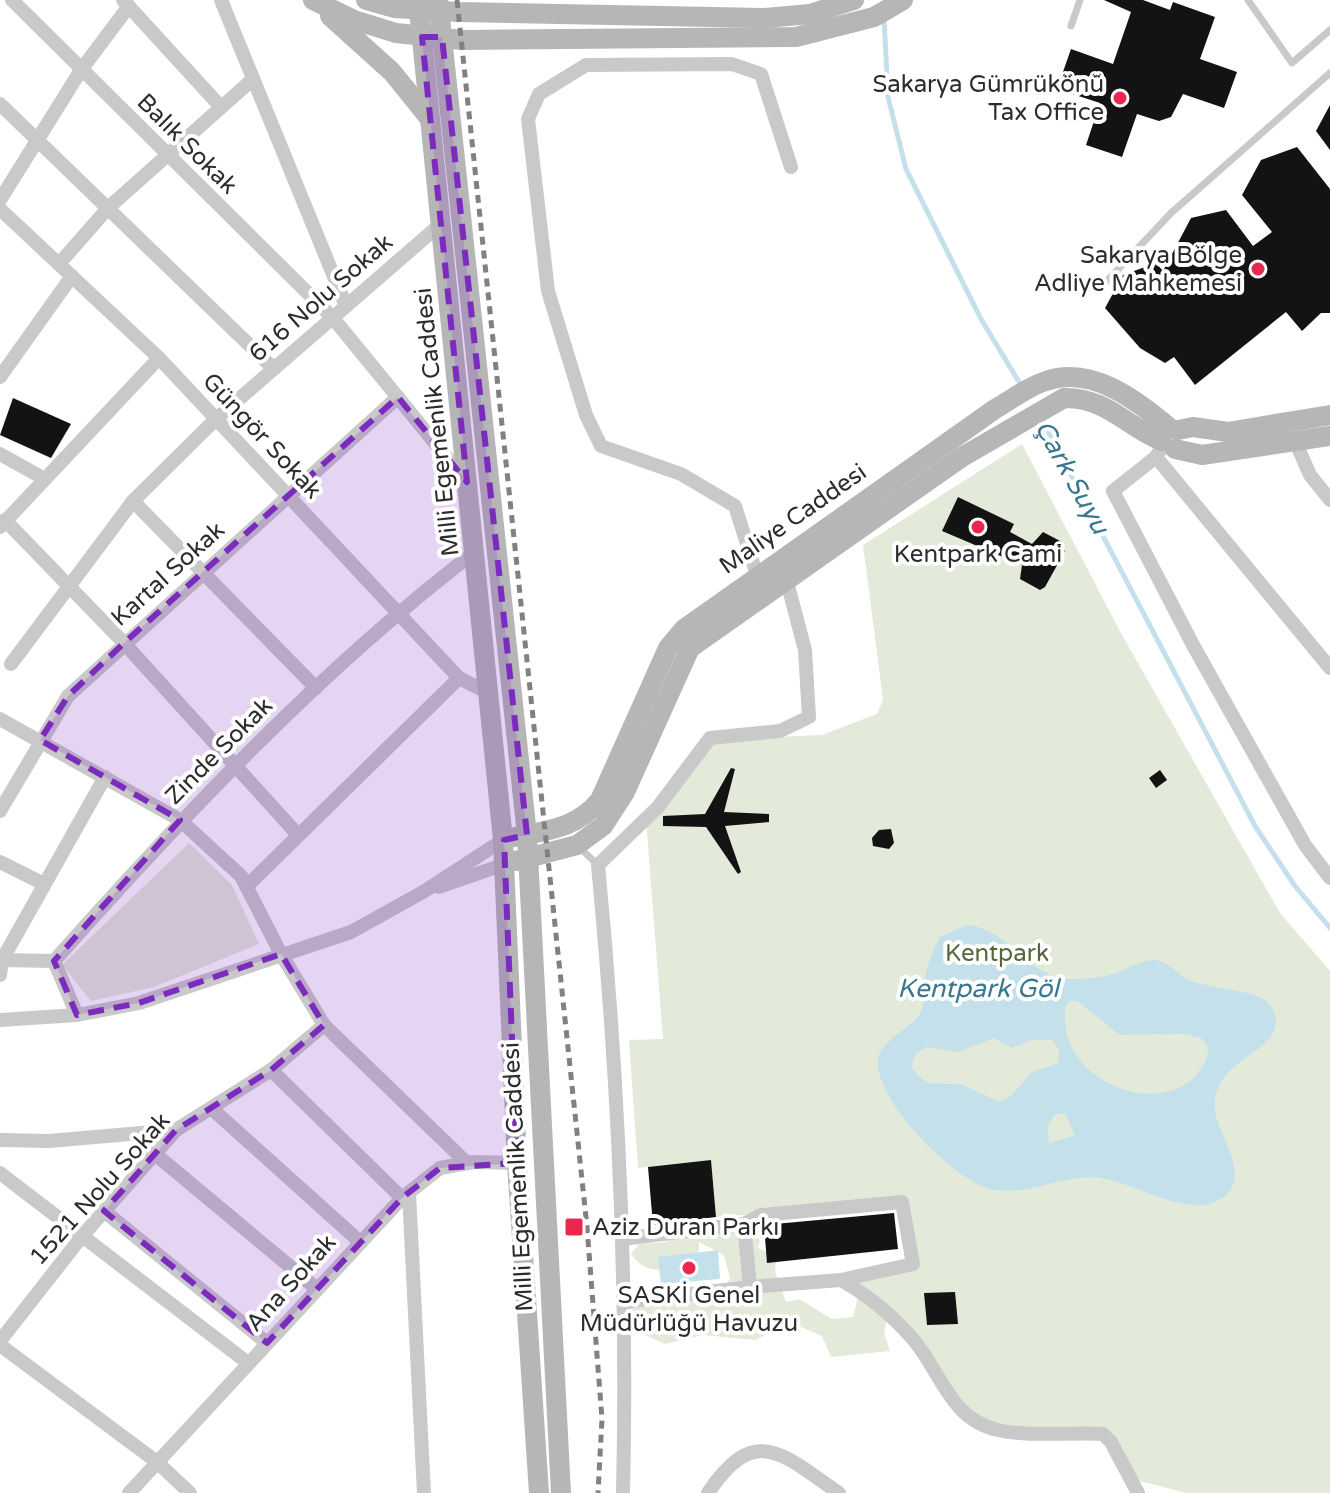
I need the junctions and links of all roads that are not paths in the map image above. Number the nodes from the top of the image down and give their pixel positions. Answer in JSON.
{"nodes":[{"id":1,"x":12,"y":0,"type":"edge"},
{"id":2,"x":221,"y":0,"type":"edge"},
{"id":3,"x":312,"y":0,"type":"edge"},
{"id":4,"x":366,"y":0,"type":"edge"},
{"id":5,"x":903,"y":0,"type":"edge"},
{"id":6,"x":1080,"y":0,"type":"edge"},
{"id":7,"x":1248,"y":0,"type":"edge"},
{"id":8,"x":851,"y":1,"type":"edge"},
{"id":9,"x":126,"y":3,"type":"edge"},
{"id":10,"x":428,"y":5,"type":"edge"},
{"id":11,"x":1071,"y":26,"type":"dead end"},
{"id":12,"x":1330,"y":30,"type":"edge"},
{"id":13,"x":432,"y":37,"type":"junction"},
{"id":14,"x":81,"y":70,"type":"junction"},
{"id":15,"x":1330,"y":73,"type":"edge"},
{"id":16,"x":252,"y":80,"type":"junction"},
{"id":17,"x":0,"y":104,"type":"edge"},
{"id":18,"x":220,"y":106,"type":"junction"},
{"id":19,"x":431,"y":122,"type":"junction"},
{"id":20,"x":36,"y":139,"type":"junction"},
{"id":21,"x":166,"y":154,"type":"junction"},
{"id":22,"x":791,"y":167,"type":"dead end"},
{"id":23,"x":0,"y":200,"type":"edge"},
{"id":24,"x":108,"y":208,"type":"junction"},
{"id":25,"x":0,"y":209,"type":"edge"},
{"id":26,"x":443,"y":222,"type":"junction"},
{"id":27,"x":59,"y":264,"type":"junction"},
{"id":28,"x":72,"y":276,"type":"junction"},
{"id":29,"x":1107,"y":281,"type":"dead end"},
{"id":30,"x":346,"y":306,"type":"junction"},
{"id":31,"x":333,"y":318,"type":"junction"},
{"id":32,"x":159,"y":358,"type":"junction"},
{"id":33,"x":274,"y":369,"type":"junction"},
{"id":34,"x":0,"y":377,"type":"edge"},
{"id":35,"x":398,"y":397,"type":"junction"},
{"id":36,"x":1330,"y":415,"type":"edge"},
{"id":37,"x":216,"y":419,"type":"junction"},
{"id":38,"x":1330,"y":436,"type":"edge"},
{"id":39,"x":1168,"y":442,"type":"junction"},
{"id":40,"x":1296,"y":443,"type":"junction"},
{"id":41,"x":0,"y":454,"type":"edge"},
{"id":42,"x":43,"y":478,"type":"junction"},
{"id":43,"x":467,"y":482,"type":"junction"},
{"id":44,"x":286,"y":496,"type":"junction"},
{"id":45,"x":1330,"y":500,"type":"edge"},
{"id":46,"x":133,"y":501,"type":"junction"},
{"id":47,"x":2,"y":524,"type":"edge"},
{"id":48,"x":476,"y":551,"type":"junction"},
{"id":49,"x":203,"y":574,"type":"junction"},
{"id":50,"x":786,"y":578,"type":"junction"},
{"id":51,"x":760,"y":584,"type":"junction"},
{"id":52,"x":72,"y":587,"type":"junction"},
{"id":53,"x":397,"y":612,"type":"junction"},
{"id":54,"x":124,"y":643,"type":"junction"},
{"id":55,"x":11,"y":664,"type":"dead end"},
{"id":56,"x":1330,"y":668,"type":"edge"},
{"id":57,"x":459,"y":678,"type":"junction"},
{"id":58,"x":316,"y":688,"type":"junction"},
{"id":59,"x":489,"y":693,"type":"junction"},
{"id":60,"x":0,"y":719,"type":"edge"},
{"id":61,"x":40,"y":740,"type":"junction"},
{"id":62,"x":235,"y":763,"type":"junction"},
{"id":63,"x":105,"y":777,"type":"junction"},
{"id":64,"x":0,"y":811,"type":"edge"},
{"id":65,"x":180,"y":820,"type":"junction"},
{"id":66,"x":298,"y":835,"type":"junction"},
{"id":67,"x":527,"y":835,"type":"junction"},
{"id":68,"x":503,"y":840,"type":"junction"},
{"id":69,"x":577,"y":845,"type":"junction"},
{"id":70,"x":529,"y":858,"type":"junction"},
{"id":71,"x":0,"y":862,"type":"edge"},
{"id":72,"x":505,"y":864,"type":"junction"},
{"id":73,"x":598,"y":865,"type":"junction"},
{"id":74,"x":1330,"y":878,"type":"edge"},
{"id":75,"x":44,"y":884,"type":"junction"},
{"id":76,"x":247,"y":886,"type":"junction"},
{"id":77,"x":423,"y":892,"type":"junction"},
{"id":78,"x":281,"y":954,"type":"junction"},
{"id":79,"x":54,"y":961,"type":"junction"},
{"id":80,"x":1,"y":965,"type":"edge"},
{"id":81,"x":77,"y":1015,"type":"junction"},
{"id":82,"x":0,"y":1020,"type":"edge"},
{"id":83,"x":324,"y":1025,"type":"junction"},
{"id":84,"x":271,"y":1070,"type":"junction"},
{"id":85,"x":211,"y":1108,"type":"junction"},
{"id":86,"x":176,"y":1130,"type":"junction"},
{"id":87,"x":0,"y":1140,"type":"edge"},
{"id":88,"x":155,"y":1154,"type":"junction"},
{"id":89,"x":467,"y":1163,"type":"junction"},
{"id":90,"x":517,"y":1163,"type":"junction"},
{"id":91,"x":0,"y":1173,"type":"edge"},
{"id":92,"x":405,"y":1196,"type":"junction"},
{"id":93,"x":104,"y":1211,"type":"junction"},
{"id":94,"x":744,"y":1224,"type":"junction"},
{"id":95,"x":83,"y":1235,"type":"junction"},
{"id":96,"x":622,"y":1239,"type":"junction"},
{"id":97,"x":359,"y":1241,"type":"junction"},
{"id":98,"x":841,"y":1280,"type":"junction"},
{"id":99,"x":750,"y":1287,"type":"junction"},
{"id":100,"x":317,"y":1289,"type":"junction"},
{"id":101,"x":623,"y":1302,"type":"junction"},
{"id":102,"x":0,"y":1343,"type":"edge"},
{"id":103,"x":267,"y":1343,"type":"junction"},
{"id":104,"x":248,"y":1363,"type":"junction"},
{"id":105,"x":157,"y":1462,"type":"junction"},
{"id":106,"x":830,"y":1490,"type":"edge"},
{"id":107,"x":129,"y":1493,"type":"edge"},
{"id":108,"x":190,"y":1493,"type":"edge"},
{"id":109,"x":424,"y":1493,"type":"edge"},
{"id":110,"x":539,"y":1493,"type":"edge"},
{"id":111,"x":561,"y":1493,"type":"edge"},
{"id":112,"x":623,"y":1493,"type":"edge"},
{"id":113,"x":708,"y":1493,"type":"edge"},
{"id":114,"x":1138,"y":1493,"type":"edge"}],
"edges":[{"from":1,"to":14,"type":"street","name":"Balık Sokak"},
{"from":2,"to":16,"type":"street"},
{"from":3,"to":13,"type":"main road"},
{"from":3,"to":19,"type":"main road"},
{"from":4,"to":10,"type":"main road"},
{"from":5,"to":13,"type":"main road"},
{"from":6,"to":11,"type":"lane"},
{"from":7,"to":12,"type":"lane"},
{"from":8,"to":10,"type":"main road"},
{"from":9,"to":14,"type":"street"},
{"from":9,"to":18,"type":"street"},
{"from":10,"to":13,"type":"main road","name":"Milli Egemenlik Caddesi"},
{"from":13,"to":19,"type":"main road","name":"Milli Egemenlik Caddesi"},
{"from":13,"to":67,"type":"main road","name":"Milli Egemenlik Caddesi"},
{"from":14,"to":20,"type":"street"},
{"from":14,"to":21,"type":"street","name":"Balık Sokak"},
{"from":15,"to":29,"type":"lane"},
{"from":16,"to":18,"type":"street"},
{"from":16,"to":30,"type":"street"},
{"from":17,"to":20,"type":"street"},
{"from":18,"to":21,"type":"street"},
{"from":19,"to":26,"type":"main road","name":"Milli Egemenlik Caddesi"},
{"from":20,"to":23,"type":"street"},
{"from":20,"to":24,"type":"street"},
{"from":21,"to":24,"type":"street"},
{"from":21,"to":31,"type":"street","name":"Balık Sokak"},
{"from":22,"to":51,"type":"street"},
{"from":24,"to":27,"type":"street"},
{"from":24,"to":33,"type":"street"},
{"from":25,"to":27,"type":"street","name":"Güngör Sokak"},
{"from":26,"to":30,"type":"street","name":"616 Nolu Sokak"},
{"from":26,"to":43,"type":"main road","name":"Milli Egemenlik Caddesi"},
{"from":27,"to":28,"type":"street","name":"Güngör Sokak"},
{"from":28,"to":32,"type":"street","name":"Güngör Sokak"},
{"from":28,"to":34,"type":"street"},
{"from":30,"to":31,"type":"street","name":"616 Nolu Sokak"},
{"from":31,"to":33,"type":"street","name":"616 Nolu Sokak"},
{"from":31,"to":35,"type":"street","name":"Balık Sokak"},
{"from":32,"to":37,"type":"street","name":"Güngör Sokak"},
{"from":32,"to":42,"type":"street"},
{"from":33,"to":37,"type":"street","name":"616 Nolu Sokak"},
{"from":35,"to":43,"type":"street","name":"Balık Sokak"},
{"from":35,"to":44,"type":"street","name":"Kartal Sokak"},
{"from":36,"to":39,"type":"main road"},
{"from":37,"to":44,"type":"street","name":"Güngör Sokak"},
{"from":37,"to":46,"type":"street","name":"616 Nolu Sokak"},
{"from":38,"to":40,"type":"main road","name":"Maliye Caddesi"},
{"from":39,"to":40,"type":"main road","name":"Maliye Caddesi"},
{"from":39,"to":50,"type":"main road","name":"Maliye Caddesi"},
{"from":39,"to":51,"type":"main road","name":"Maliye Caddesi"},
{"from":39,"to":56,"type":"street"},
{"from":39,"to":74,"type":"street"},
{"from":40,"to":45,"type":"street"},
{"from":41,"to":42,"type":"street"},
{"from":42,"to":47,"type":"street"},
{"from":43,"to":48,"type":"main road","name":"Milli Egemenlik Caddesi"},
{"from":44,"to":49,"type":"street","name":"Kartal Sokak"},
{"from":44,"to":53,"type":"street","name":"Güngör Sokak"},
{"from":46,"to":49,"type":"street"},
{"from":46,"to":52,"type":"street","name":"616 Nolu Sokak"},
{"from":47,"to":52,"type":"street"},
{"from":48,"to":53,"type":"street","name":"Zinde Sokak"},
{"from":48,"to":59,"type":"main road","name":"Milli Egemenlik Caddesi"},
{"from":49,"to":54,"type":"street","name":"Kartal Sokak"},
{"from":49,"to":58,"type":"street"},
{"from":50,"to":51,"type":"main road","name":"Maliye Caddesi"},
{"from":50,"to":73,"type":"street"},
{"from":51,"to":67,"type":"main road","name":"Maliye Caddesi"},
{"from":51,"to":69,"type":"main road","name":"Maliye Caddesi"},
{"from":52,"to":54,"type":"street"},
{"from":52,"to":55,"type":"street","name":"616 Nolu Sokak"},
{"from":53,"to":57,"type":"street","name":"Güngör Sokak"},
{"from":53,"to":58,"type":"street","name":"Zinde Sokak"},
{"from":54,"to":61,"type":"street","name":"Kartal Sokak"},
{"from":54,"to":62,"type":"street"},
{"from":57,"to":59,"type":"street","name":"Güngör Sokak"},
{"from":57,"to":66,"type":"street"},
{"from":58,"to":62,"type":"street","name":"Zinde Sokak"},
{"from":59,"to":68,"type":"main road","name":"Milli Egemenlik Caddesi"},
{"from":60,"to":61,"type":"street"},
{"from":61,"to":63,"type":"street"},
{"from":61,"to":64,"type":"street","name":"Kartal Sokak"},
{"from":62,"to":65,"type":"street","name":"Zinde Sokak"},
{"from":62,"to":66,"type":"street"},
{"from":63,"to":65,"type":"street"},
{"from":63,"to":75,"type":"street"},
{"from":65,"to":76,"type":"street"},
{"from":65,"to":79,"type":"street","name":"Zinde Sokak"},
{"from":66,"to":76,"type":"street"},
{"from":67,"to":68,"type":"main road","name":"Maliye Caddesi"},
{"from":67,"to":70,"type":"main road","name":"Milli Egemenlik Caddesi"},
{"from":68,"to":72,"type":"main road","name":"Milli Egemenlik Caddesi"},
{"from":68,"to":77,"type":"street"},
{"from":69,"to":70,"type":"main road","name":"Maliye Caddesi"},
{"from":69,"to":73,"type":"lane"},
{"from":70,"to":72,"type":"main road","name":"Maliye Caddesi"},
{"from":70,"to":111,"type":"main road","name":"Milli Egemenlik Caddesi"},
{"from":71,"to":75,"type":"street"},
{"from":72,"to":77,"type":"street"},
{"from":72,"to":90,"type":"main road","name":"Milli Egemenlik Caddesi"},
{"from":73,"to":96,"type":"street"},
{"from":75,"to":80,"type":"street"},
{"from":76,"to":78,"type":"street"},
{"from":77,"to":78,"type":"street"},
{"from":78,"to":81,"type":"street"},
{"from":78,"to":83,"type":"street"},
{"from":79,"to":80,"type":"street"},
{"from":79,"to":81,"type":"street"},
{"from":81,"to":82,"type":"street"},
{"from":83,"to":84,"type":"street","name":"1521 Nolu Sokak"},
{"from":83,"to":89,"type":"street"},
{"from":84,"to":85,"type":"street","name":"1521 Nolu Sokak"},
{"from":84,"to":92,"type":"street"},
{"from":85,"to":86,"type":"street","name":"1521 Nolu Sokak"},
{"from":85,"to":97,"type":"street"},
{"from":86,"to":87,"type":"street"},
{"from":86,"to":88,"type":"street","name":"1521 Nolu Sokak"},
{"from":88,"to":93,"type":"street","name":"1521 Nolu Sokak"},
{"from":88,"to":100,"type":"street"},
{"from":89,"to":90,"type":"street","name":"Ana Sokak"},
{"from":89,"to":92,"type":"street","name":"Ana Sokak"},
{"from":90,"to":110,"type":"main road","name":"Milli Egemenlik Caddesi"},
{"from":91,"to":95,"type":"street"},
{"from":92,"to":97,"type":"street","name":"Ana Sokak"},
{"from":92,"to":109,"type":"street"},
{"from":93,"to":95,"type":"street","name":"1521 Nolu Sokak"},
{"from":93,"to":103,"type":"street"},
{"from":94,"to":96,"type":"street"},
{"from":94,"to":98,"type":"street"},
{"from":94,"to":99,"type":"street"},
{"from":95,"to":102,"type":"street","name":"1521 Nolu Sokak"},
{"from":95,"to":104,"type":"street"},
{"from":96,"to":101,"type":"street"},
{"from":97,"to":100,"type":"street","name":"Ana Sokak"},
{"from":98,"to":99,"type":"street"},
{"from":98,"to":114,"type":"street"},
{"from":99,"to":101,"type":"street"},
{"from":100,"to":103,"type":"street","name":"Ana Sokak"},
{"from":101,"to":112,"type":"street"},
{"from":102,"to":105,"type":"street"},
{"from":103,"to":104,"type":"street","name":"Ana Sokak"},
{"from":104,"to":105,"type":"street","name":"Ana Sokak"},
{"from":105,"to":107,"type":"street","name":"Ana Sokak"},
{"from":105,"to":108,"type":"street"},
{"from":106,"to":113,"type":"street"}]}
